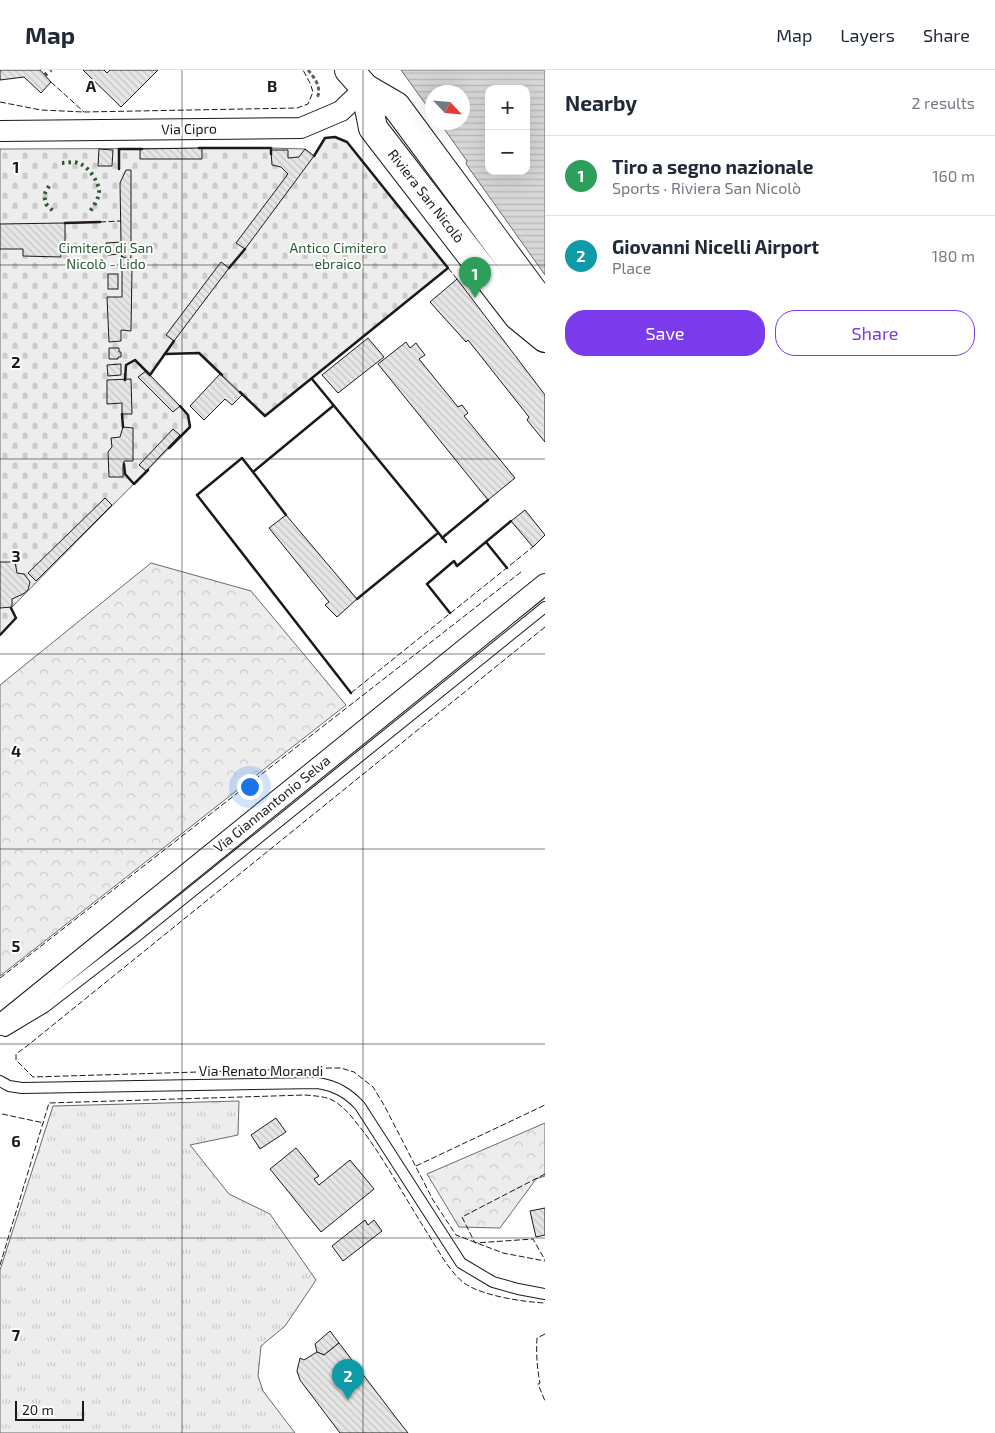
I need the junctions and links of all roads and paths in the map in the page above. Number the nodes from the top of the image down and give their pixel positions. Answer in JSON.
{"nodes":[{"id":1,"x":357,"y":79,"type":"edge"},
{"id":2,"x":0,"y":131,"type":"edge"},
{"id":3,"x":545,"y":311,"type":"edge"},
{"id":4,"x":545,"y":338,"type":"edge"},
{"id":5,"x":545,"y":584,"type":"edge"},
{"id":6,"x":545,"y":606,"type":"edge"},
{"id":7,"x":0,"y":1024,"type":"edge"},
{"id":8,"x":0,"y":1034,"type":"edge"},
{"id":9,"x":0,"y":1081,"type":"edge"},
{"id":10,"x":545,"y":1294,"type":"edge"}],
"edges":[{"from":1,"to":2,"type":"street","name":"Via Cipro"},
{"from":1,"to":3,"type":"street","name":"Riviera San Nicolò"},
{"from":1,"to":4,"type":"street","name":"Riviera San Nicolò"},
{"from":5,"to":7,"type":"street","name":"Via Giannantonio Selva"},
{"from":6,"to":8,"type":"lane"},
{"from":9,"to":10,"type":"lane","name":"Via Renato Morandi"}]}
